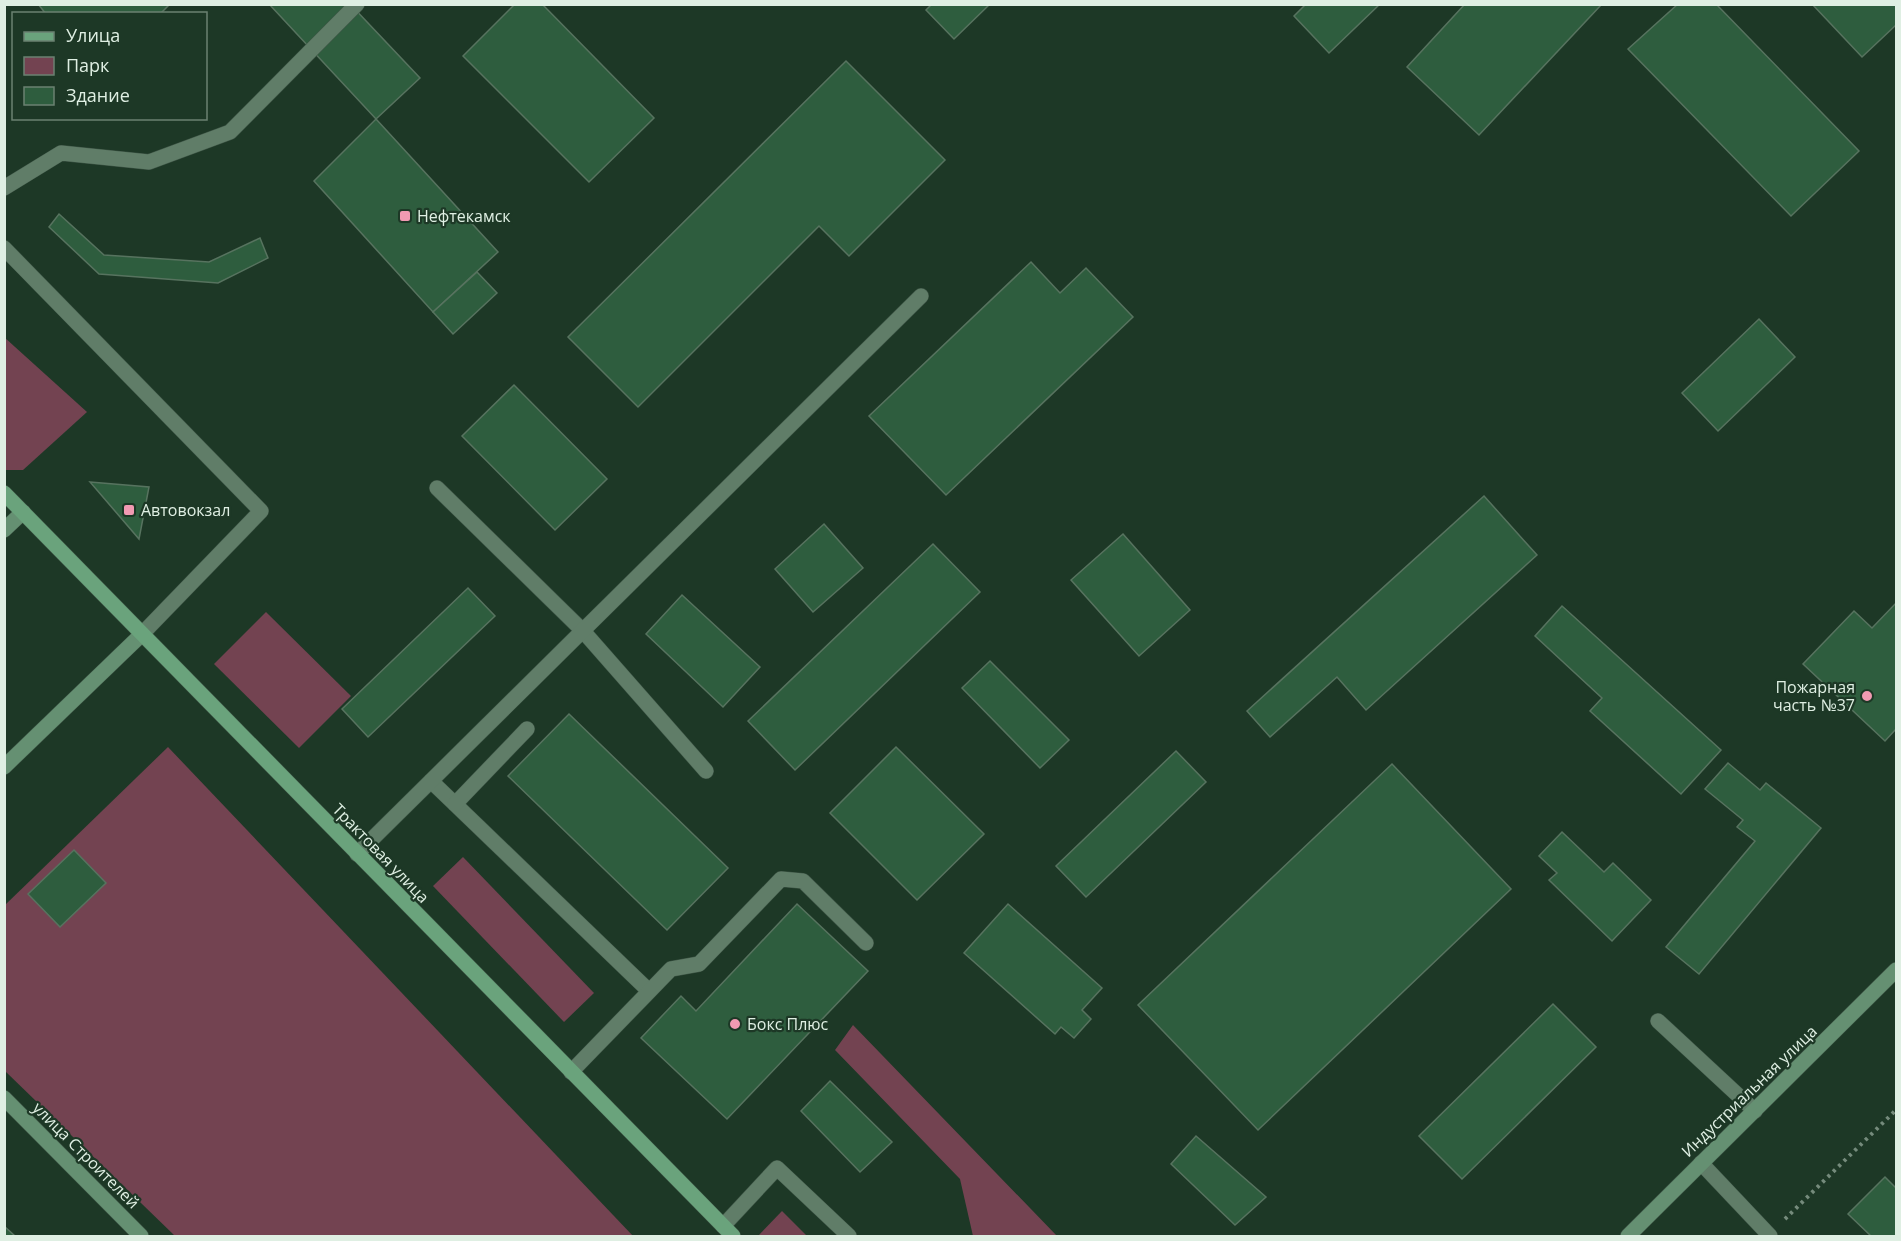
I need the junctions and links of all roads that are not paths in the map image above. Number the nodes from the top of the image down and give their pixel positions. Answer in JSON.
{"nodes":[{"id":1,"x":357,"y":4,"type":"edge"},
{"id":2,"x":4,"y":188,"type":"edge"},
{"id":3,"x":4,"y":248,"type":"edge"},
{"id":4,"x":921,"y":296,"type":"dead end"},
{"id":5,"x":437,"y":488,"type":"dead end"},
{"id":6,"x":4,"y":493,"type":"edge"},
{"id":7,"x":23,"y":512,"type":"junction"},
{"id":8,"x":4,"y":530,"type":"edge"},
{"id":9,"x":583,"y":631,"type":"junction"},
{"id":10,"x":142,"y":634,"type":"junction"},
{"id":11,"x":527,"y":729,"type":"dead end"},
{"id":12,"x":4,"y":767,"type":"edge"},
{"id":13,"x":706,"y":771,"type":"dead end"},
{"id":14,"x":431,"y":781,"type":"junction"},
{"id":15,"x":455,"y":804,"type":"junction"},
{"id":16,"x":357,"y":854,"type":"junction"},
{"id":17,"x":867,"y":943,"type":"dead end"},
{"id":18,"x":1896,"y":970,"type":"edge"},
{"id":19,"x":649,"y":991,"type":"junction"},
{"id":20,"x":1658,"y":1021,"type":"dead end"},
{"id":21,"x":571,"y":1072,"type":"junction"},
{"id":22,"x":4,"y":1098,"type":"edge"},
{"id":23,"x":1755,"y":1111,"type":"junction"},
{"id":24,"x":1701,"y":1162,"type":"junction"},
{"id":25,"x":728,"y":1231,"type":"edge"},
{"id":26,"x":141,"y":1236,"type":"edge"},
{"id":27,"x":849,"y":1236,"type":"edge"},
{"id":28,"x":1628,"y":1236,"type":"edge"},
{"id":29,"x":1770,"y":1236,"type":"edge"}],
"edges":[{"from":1,"to":2,"type":"lane"},
{"from":3,"to":10,"type":"lane"},
{"from":4,"to":9,"type":"lane"},
{"from":5,"to":9,"type":"lane"},
{"from":6,"to":7,"type":"main road","name":"Трактовая улица"},
{"from":7,"to":8,"type":"main road"},
{"from":7,"to":10,"type":"main road","name":"Трактовая улица"},
{"from":9,"to":13,"type":"lane"},
{"from":9,"to":14,"type":"lane"},
{"from":10,"to":12,"type":"main road"},
{"from":10,"to":16,"type":"main road","name":"Трактовая улица"},
{"from":11,"to":15,"type":"lane"},
{"from":14,"to":15,"type":"lane"},
{"from":14,"to":16,"type":"lane"},
{"from":15,"to":19,"type":"lane"},
{"from":16,"to":21,"type":"main road","name":"Трактовая улица"},
{"from":17,"to":19,"type":"lane"},
{"from":18,"to":23,"type":"main road","name":"Индустриальная улица"},
{"from":19,"to":21,"type":"lane"},
{"from":20,"to":23,"type":"lane"},
{"from":21,"to":25,"type":"main road","name":"Трактовая улица"},
{"from":22,"to":26,"type":"main road","name":"улица Строителей"},
{"from":23,"to":24,"type":"main road","name":"Индустриальная улица"},
{"from":24,"to":28,"type":"main road","name":"Индустриальная улица"},
{"from":24,"to":29,"type":"lane"},
{"from":25,"to":27,"type":"lane"}]}
